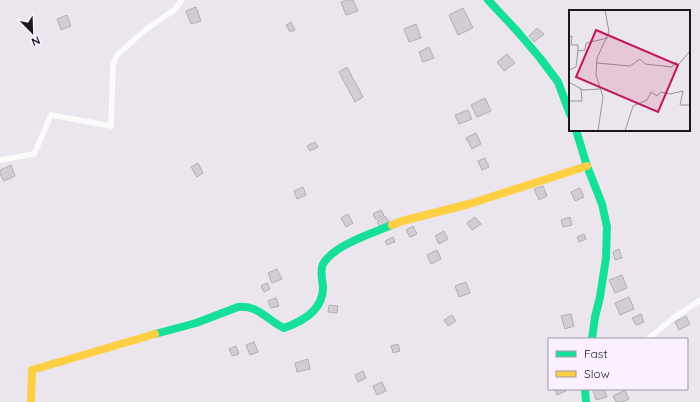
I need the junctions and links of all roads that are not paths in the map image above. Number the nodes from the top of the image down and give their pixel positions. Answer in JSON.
{"nodes":[{"id":1,"x":182,"y":0,"type":"edge"},
{"id":2,"x":488,"y":0,"type":"edge"},
{"id":3,"x":569,"y":111,"type":"edge"},
{"id":4,"x":576,"y":131,"type":"edge"},
{"id":5,"x":0,"y":160,"type":"edge"},
{"id":6,"x":587,"y":166,"type":"junction"},
{"id":7,"x":700,"y":300,"type":"edge"},
{"id":8,"x":592,"y":338,"type":"edge"},
{"id":9,"x":649,"y":338,"type":"edge"},
{"id":10,"x":585,"y":390,"type":"edge"},
{"id":11,"x":31,"y":402,"type":"edge"},
{"id":12,"x":586,"y":402,"type":"edge"}],
"edges":[{"from":1,"to":5,"type":"street"},
{"from":2,"to":3,"type":"street"},
{"from":4,"to":6,"type":"street"},
{"from":6,"to":8,"type":"street"},
{"from":6,"to":11,"type":"street"},
{"from":7,"to":9,"type":"street"},
{"from":10,"to":12,"type":"street"}]}
